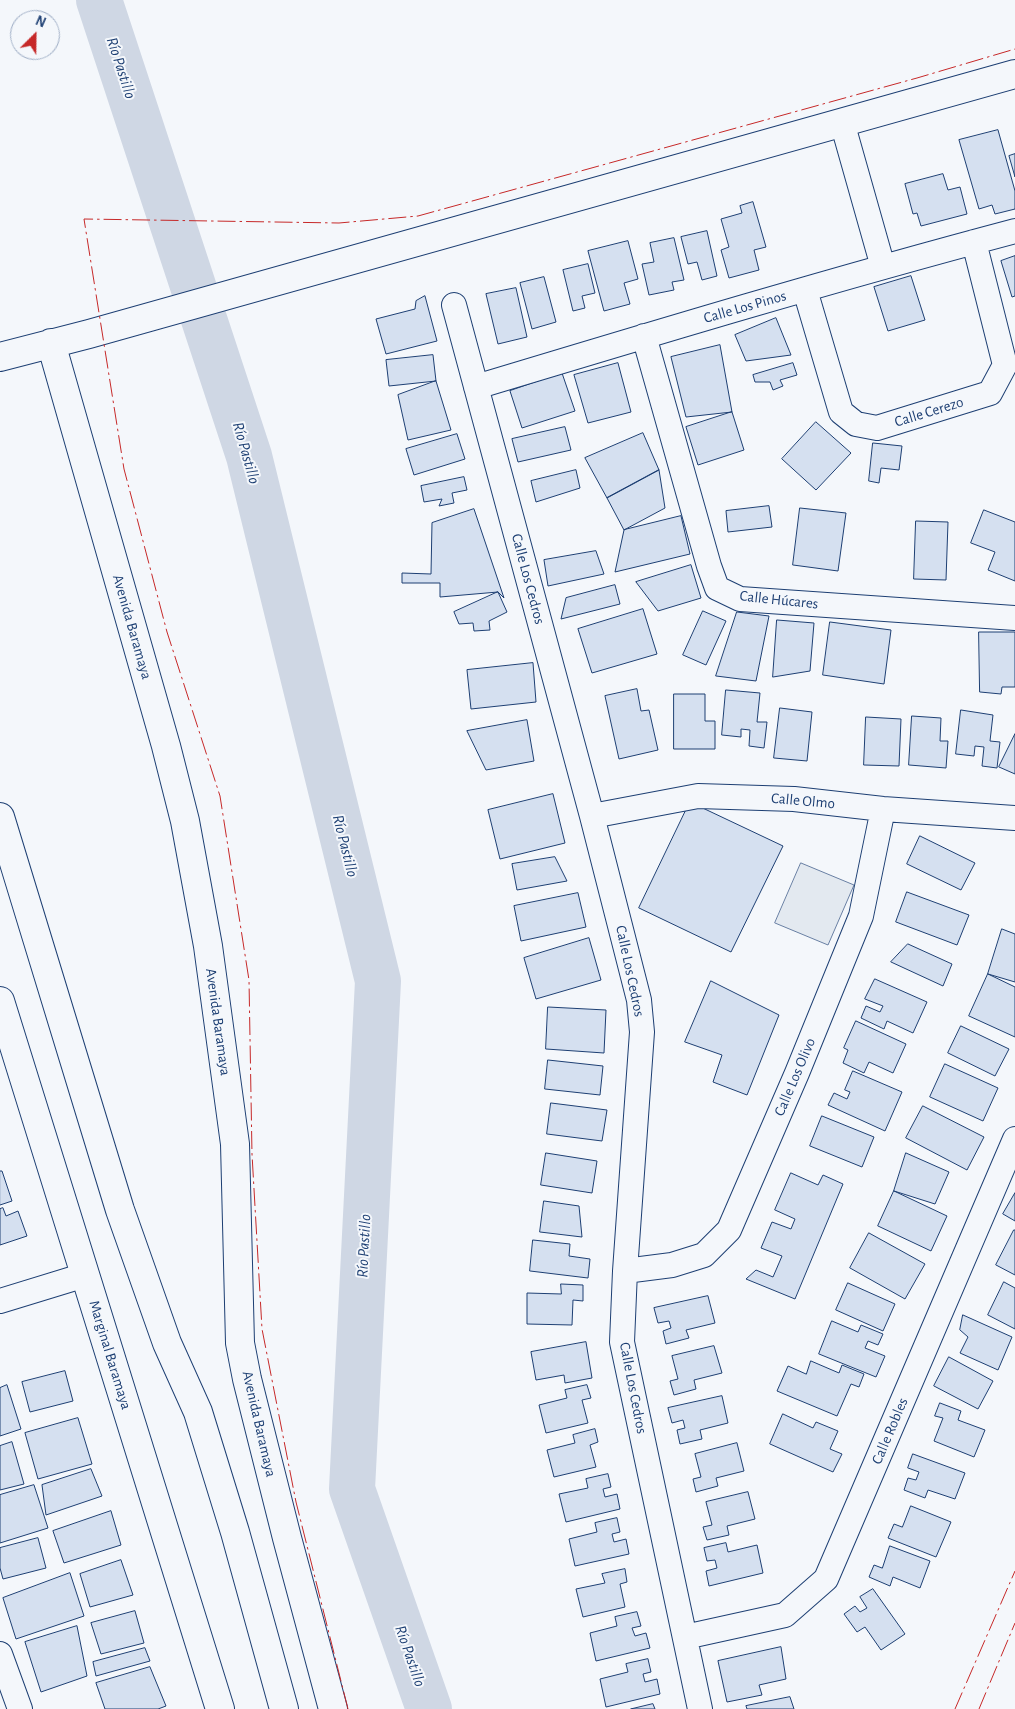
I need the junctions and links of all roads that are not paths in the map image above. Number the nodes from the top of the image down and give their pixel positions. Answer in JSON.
{"nodes":[{"id":1,"x":1015,"y":74,"type":"edge"},
{"id":2,"x":842,"y":122,"type":"junction"},
{"id":3,"x":1015,"y":232,"type":"edge"},
{"id":4,"x":974,"y":242,"type":"junction"},
{"id":5,"x":883,"y":267,"type":"junction"},
{"id":6,"x":804,"y":290,"type":"junction"},
{"id":7,"x":454,"y":305,"type":"dead end"},
{"id":8,"x":644,"y":336,"type":"junction"},
{"id":9,"x":51,"y":343,"type":"junction"},
{"id":10,"x":0,"y":357,"type":"edge"},
{"id":11,"x":476,"y":387,"type":"junction"},
{"id":12,"x":1015,"y":618,"type":"edge"},
{"id":13,"x":882,"y":809,"type":"junction"},
{"id":14,"x":592,"y":816,"type":"junction"},
{"id":15,"x":0,"y":817,"type":"edge"},
{"id":16,"x":1015,"y":818,"type":"edge"},
{"id":17,"x":0,"y":1001,"type":"edge"},
{"id":18,"x":1015,"y":1139,"type":"edge"},
{"id":19,"x":625,"y":1272,"type":"junction"},
{"id":20,"x":85,"y":1275,"type":"junction"},
{"id":21,"x":0,"y":1301,"type":"edge"},
{"id":22,"x":685,"y":1637,"type":"junction"},
{"id":23,"x":0,"y":1654,"type":"edge"},
{"id":24,"x":20,"y":1709,"type":"edge"},
{"id":25,"x":220,"y":1709,"type":"edge"},
{"id":26,"x":284,"y":1709,"type":"edge"},
{"id":27,"x":333,"y":1709,"type":"edge"},
{"id":28,"x":700,"y":1709,"type":"edge"}],
"edges":[{"from":1,"to":2,"type":"main road"},
{"from":2,"to":5,"type":"street"},
{"from":2,"to":9,"type":"main road"},
{"from":3,"to":4,"type":"street","name":"Calle Los Pinos"},
{"from":4,"to":5,"type":"street","name":"Calle Los Pinos"},
{"from":4,"to":6,"type":"street","name":"Calle Cerezo"},
{"from":5,"to":6,"type":"street","name":"Calle Los Pinos"},
{"from":6,"to":8,"type":"street","name":"Calle Los Pinos"},
{"from":7,"to":11,"type":"street","name":"Calle Los Cedros"},
{"from":8,"to":11,"type":"street","name":"Calle Los Pinos"},
{"from":8,"to":12,"type":"street","name":"Calle Húcares"},
{"from":9,"to":10,"type":"main road"},
{"from":9,"to":27,"type":"main road","name":"Avenida Baramaya"},
{"from":11,"to":14,"type":"street","name":"Calle Los Cedros"},
{"from":13,"to":14,"type":"street","name":"Calle Olmo"},
{"from":13,"to":16,"type":"street","name":"Calle Olmo"},
{"from":13,"to":19,"type":"street","name":"Calle Los Olivo"},
{"from":14,"to":19,"type":"street","name":"Calle Los Cedros"},
{"from":15,"to":26,"type":"main road"},
{"from":17,"to":20,"type":"main road","name":"Marginal Baramaya"},
{"from":18,"to":22,"type":"street","name":"Calle Robles"},
{"from":19,"to":22,"type":"street","name":"Calle Los Cedros"},
{"from":20,"to":21,"type":"street"},
{"from":20,"to":25,"type":"main road","name":"Marginal Baramaya"},
{"from":22,"to":28,"type":"street","name":"Calle Los Cedros"},
{"from":23,"to":24,"type":"street"}]}
